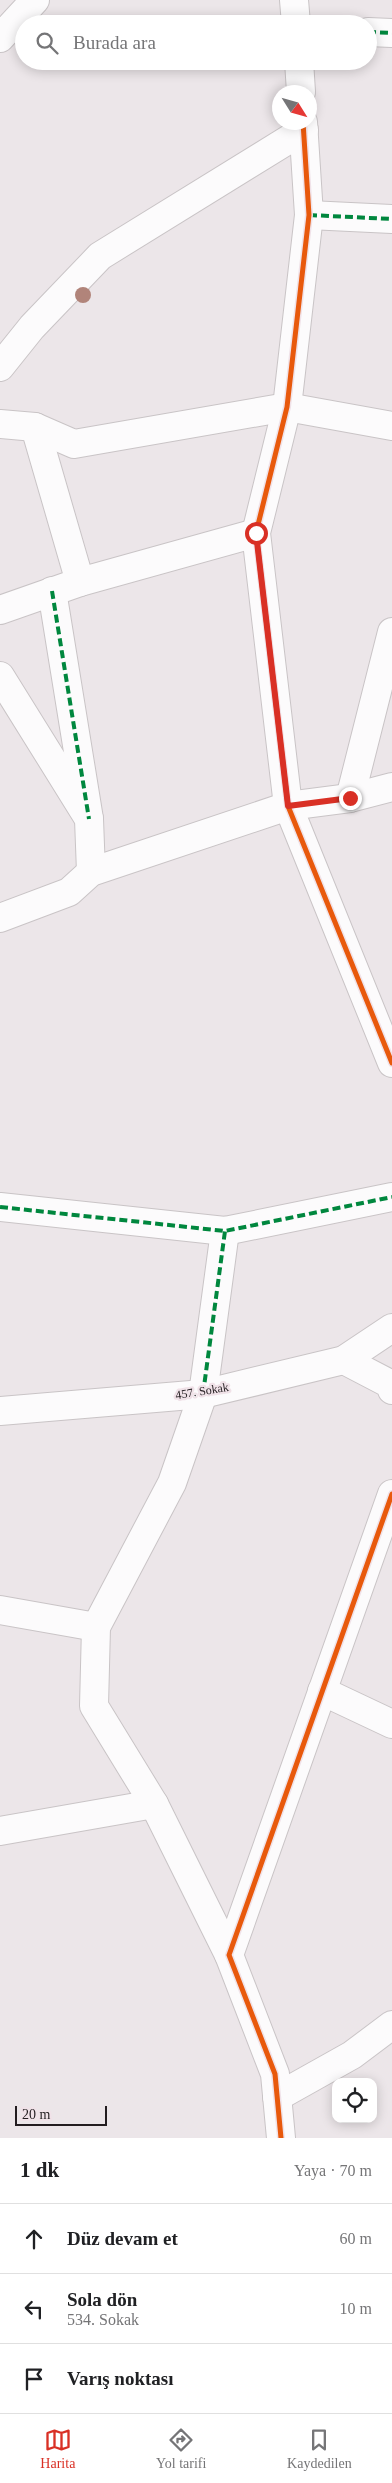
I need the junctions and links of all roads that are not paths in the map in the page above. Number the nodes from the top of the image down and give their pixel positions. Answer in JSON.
{"nodes":[{"id":1,"x":34,"y":0,"type":"edge"},
{"id":2,"x":294,"y":0,"type":"edge"},
{"id":3,"x":21,"y":15,"type":"edge"},
{"id":4,"x":295,"y":15,"type":"edge"},
{"id":5,"x":15,"y":21,"type":"edge"},
{"id":6,"x":377,"y":32,"type":"edge"},
{"id":7,"x":392,"y":33,"type":"edge"},
{"id":8,"x":0,"y":38,"type":"edge"},
{"id":9,"x":300,"y":70,"type":"edge"},
{"id":10,"x":301,"y":85,"type":"edge"},
{"id":11,"x":298,"y":130,"type":"edge"},
{"id":12,"x":304,"y":130,"type":"edge"},
{"id":13,"x":309,"y":215,"type":"junction"},
{"id":14,"x":392,"y":219,"type":"edge"},
{"id":15,"x":0,"y":367,"type":"edge"},
{"id":16,"x":287,"y":407,"type":"junction"},
{"id":17,"x":0,"y":424,"type":"edge"},
{"id":18,"x":392,"y":426,"type":"edge"},
{"id":19,"x":35,"y":427,"type":"junction"},
{"id":20,"x":256,"y":533,"type":"junction"},
{"id":21,"x":80,"y":582,"type":"junction"},
{"id":22,"x":52,"y":591,"type":"junction"},
{"id":23,"x":0,"y":610,"type":"edge"},
{"id":24,"x":392,"y":632,"type":"edge"},
{"id":25,"x":0,"y":676,"type":"edge"},
{"id":26,"x":392,"y":787,"type":"edge"},
{"id":27,"x":350,"y":798,"type":"junction"},
{"id":28,"x":288,"y":806,"type":"junction"},
{"id":29,"x":89,"y":818,"type":"junction"},
{"id":30,"x":90,"y":872,"type":"junction"},
{"id":31,"x":0,"y":918,"type":"edge"},
{"id":32,"x":392,"y":1063,"type":"edge"},
{"id":33,"x":392,"y":1197,"type":"edge"},
{"id":34,"x":0,"y":1207,"type":"edge"},
{"id":35,"x":224,"y":1231,"type":"junction"},
{"id":36,"x":392,"y":1328,"type":"edge"},
{"id":37,"x":344,"y":1360,"type":"junction"},
{"id":38,"x":391,"y":1387,"type":"edge"},
{"id":39,"x":203,"y":1394,"type":"junction"},
{"id":40,"x":0,"y":1412,"type":"edge"},
{"id":41,"x":392,"y":1494,"type":"edge"},
{"id":42,"x":0,"y":1610,"type":"edge"},
{"id":43,"x":96,"y":1627,"type":"junction"},
{"id":44,"x":322,"y":1691,"type":"junction"},
{"id":45,"x":392,"y":1724,"type":"edge"},
{"id":46,"x":154,"y":1804,"type":"junction"},
{"id":47,"x":0,"y":1831,"type":"edge"},
{"id":48,"x":229,"y":1955,"type":"junction"},
{"id":49,"x":392,"y":2025,"type":"edge"},
{"id":50,"x":277,"y":2097,"type":"junction"},
{"id":51,"x":281,"y":2138,"type":"edge"}],
"edges":[{"from":1,"to":3,"type":"street"},
{"from":2,"to":4,"type":"street"},
{"from":5,"to":8,"type":"street"},
{"from":6,"to":7,"type":"street"},
{"from":9,"to":10,"type":"street"},
{"from":11,"to":15,"type":"street"},
{"from":12,"to":13,"type":"street"},
{"from":13,"to":14,"type":"street"},
{"from":13,"to":16,"type":"street"},
{"from":16,"to":18,"type":"street"},
{"from":16,"to":19,"type":"street"},
{"from":16,"to":20,"type":"street"},
{"from":17,"to":19,"type":"street"},
{"from":19,"to":21,"type":"street"},
{"from":20,"to":21,"type":"street"},
{"from":20,"to":28,"type":"street"},
{"from":21,"to":22,"type":"street"},
{"from":22,"to":23,"type":"street"},
{"from":22,"to":29,"type":"street"},
{"from":24,"to":27,"type":"street"},
{"from":25,"to":29,"type":"street"},
{"from":26,"to":27,"type":"street"},
{"from":27,"to":28,"type":"street"},
{"from":28,"to":30,"type":"street"},
{"from":28,"to":32,"type":"street"},
{"from":29,"to":30,"type":"street"},
{"from":30,"to":31,"type":"street"},
{"from":33,"to":35,"type":"street"},
{"from":34,"to":35,"type":"street"},
{"from":35,"to":39,"type":"street"},
{"from":36,"to":37,"type":"street"},
{"from":37,"to":38,"type":"street"},
{"from":37,"to":39,"type":"street","name":"457. Sokak"},
{"from":39,"to":40,"type":"street","name":"457. Sokak"},
{"from":39,"to":43,"type":"street"},
{"from":41,"to":44,"type":"street"},
{"from":42,"to":43,"type":"street"},
{"from":43,"to":46,"type":"street"},
{"from":44,"to":45,"type":"street"},
{"from":44,"to":48,"type":"street"},
{"from":46,"to":47,"type":"street"},
{"from":46,"to":48,"type":"street"},
{"from":48,"to":50,"type":"street"},
{"from":49,"to":50,"type":"street"},
{"from":50,"to":51,"type":"street"}]}
